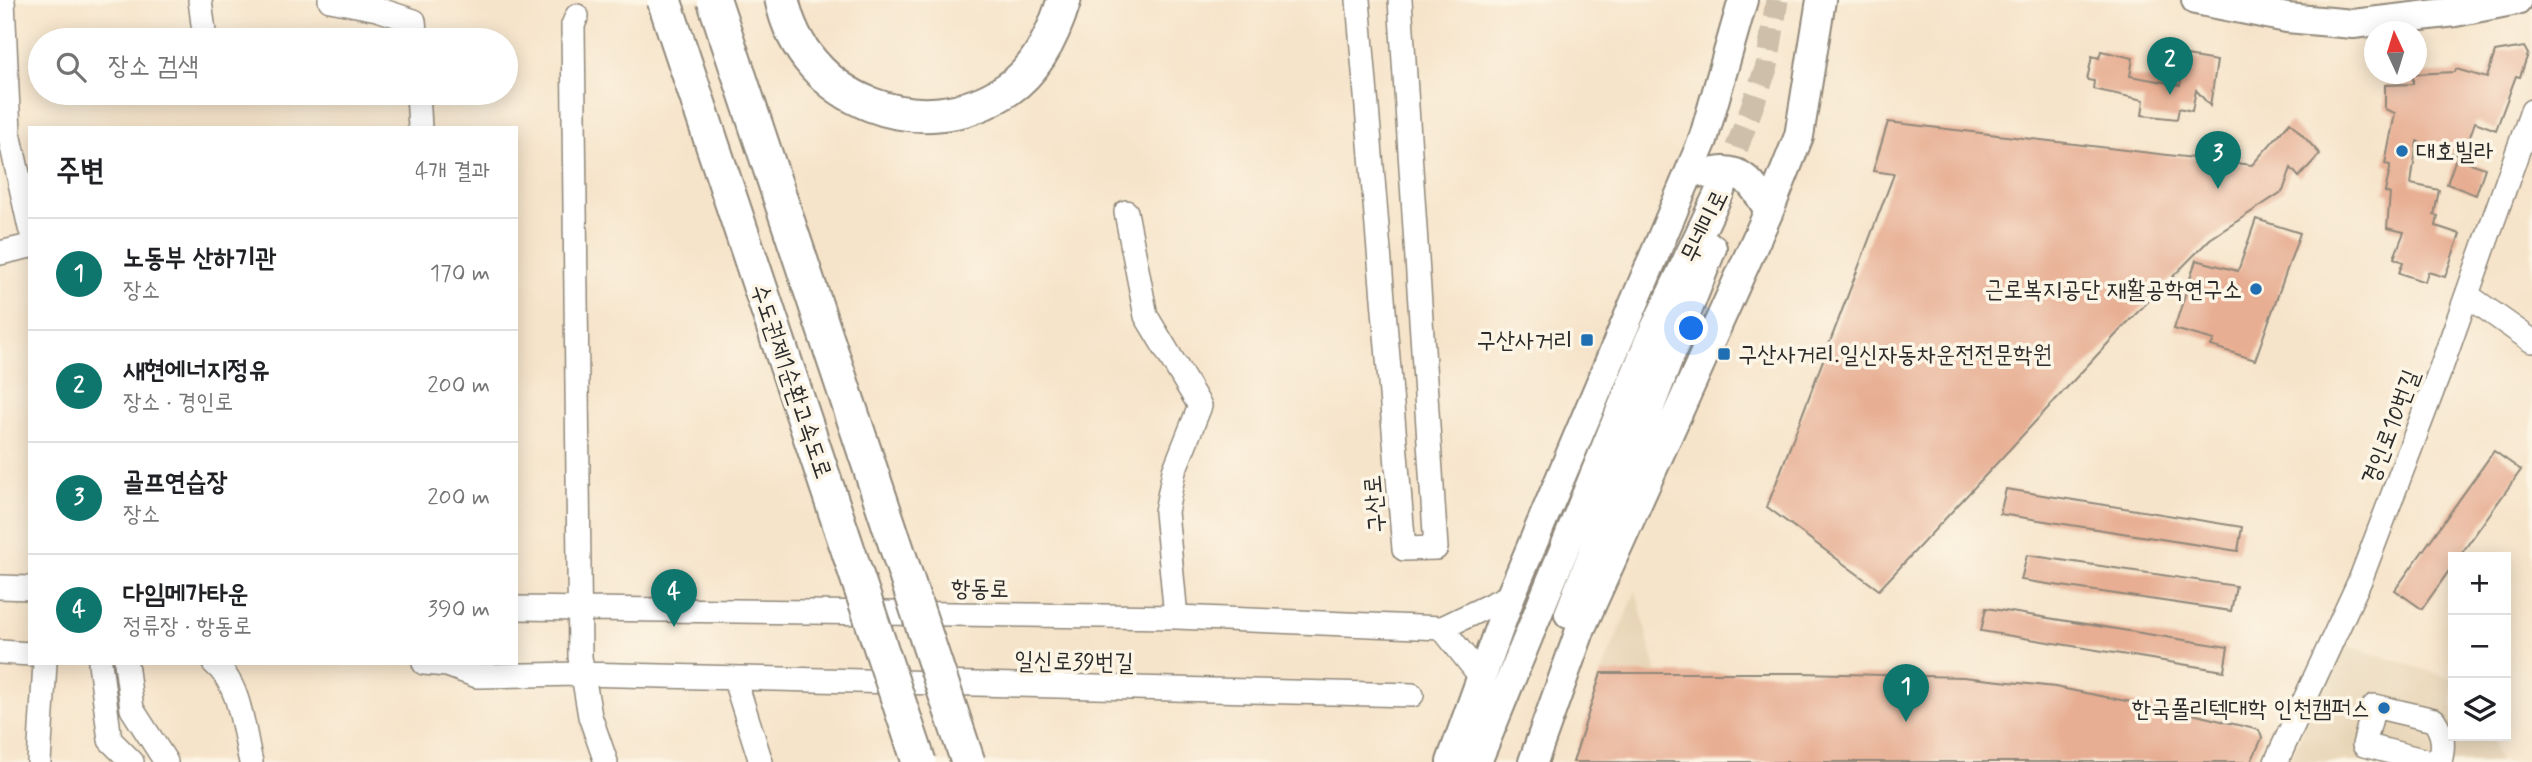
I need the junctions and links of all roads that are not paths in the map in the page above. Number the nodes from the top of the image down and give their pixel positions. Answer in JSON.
{"nodes":[{"id":1,"x":3,"y":0,"type":"edge"},
{"id":2,"x":200,"y":0,"type":"edge"},
{"id":3,"x":331,"y":0,"type":"edge"},
{"id":4,"x":664,"y":0,"type":"edge"},
{"id":5,"x":714,"y":0,"type":"edge"},
{"id":6,"x":782,"y":0,"type":"edge"},
{"id":7,"x":801,"y":0,"type":"edge"},
{"id":8,"x":1047,"y":0,"type":"edge"},
{"id":9,"x":1064,"y":0,"type":"edge"},
{"id":10,"x":1358,"y":0,"type":"edge"},
{"id":11,"x":1401,"y":0,"type":"edge"},
{"id":12,"x":1743,"y":0,"type":"edge"},
{"id":13,"x":1821,"y":0,"type":"edge"},
{"id":14,"x":2196,"y":0,"type":"edge"},
{"id":15,"x":2517,"y":0,"type":"edge"},
{"id":16,"x":377,"y":5,"type":"edge"},
{"id":17,"x":2279,"y":9,"type":"edge"},
{"id":18,"x":577,"y":16,"type":"dead end"},
{"id":19,"x":204,"y":28,"type":"edge"},
{"id":20,"x":414,"y":28,"type":"edge"},
{"id":21,"x":419,"y":105,"type":"edge"},
{"id":22,"x":2532,"y":111,"type":"edge"},
{"id":23,"x":421,"y":126,"type":"edge"},
{"id":24,"x":1679,"y":195,"type":"junction"},
{"id":25,"x":1769,"y":211,"type":"junction"},
{"id":26,"x":1126,"y":212,"type":"dead end"},
{"id":27,"x":28,"y":219,"type":"edge"},
{"id":28,"x":28,"y":246,"type":"edge"},
{"id":29,"x":0,"y":253,"type":"edge"},
{"id":30,"x":2467,"y":295,"type":"junction"},
{"id":31,"x":2532,"y":341,"type":"edge"},
{"id":32,"x":1511,"y":595,"type":"junction"},
{"id":33,"x":518,"y":608,"type":"edge"},
{"id":34,"x":579,"y":609,"type":"junction"},
{"id":35,"x":1176,"y":617,"type":"junction"},
{"id":36,"x":1442,"y":628,"type":"junction"},
{"id":37,"x":0,"y":652,"type":"edge"},
{"id":38,"x":28,"y":654,"type":"edge"},
{"id":39,"x":45,"y":665,"type":"edge"},
{"id":40,"x":100,"y":665,"type":"edge"},
{"id":41,"x":126,"y":665,"type":"edge"},
{"id":42,"x":216,"y":665,"type":"edge"},
{"id":43,"x":447,"y":665,"type":"edge"},
{"id":44,"x":582,"y":674,"type":"junction"},
{"id":45,"x":1480,"y":677,"type":"junction"},
{"id":46,"x":735,"y":680,"type":"junction"},
{"id":47,"x":1412,"y":695,"type":"dead end"},
{"id":48,"x":132,"y":709,"type":"junction"},
{"id":49,"x":109,"y":751,"type":"edge"},
{"id":50,"x":39,"y":762,"type":"edge"},
{"id":51,"x":132,"y":762,"type":"edge"},
{"id":52,"x":166,"y":762,"type":"edge"},
{"id":53,"x":251,"y":762,"type":"edge"},
{"id":54,"x":606,"y":762,"type":"edge"},
{"id":55,"x":761,"y":762,"type":"edge"},
{"id":56,"x":919,"y":762,"type":"edge"},
{"id":57,"x":968,"y":762,"type":"edge"},
{"id":58,"x":1451,"y":762,"type":"edge"},
{"id":59,"x":1476,"y":762,"type":"edge"},
{"id":60,"x":1513,"y":762,"type":"edge"},
{"id":61,"x":1533,"y":762,"type":"edge"},
{"id":62,"x":2276,"y":762,"type":"edge"},
{"id":63,"x":2430,"y":762,"type":"edge"},
{"id":64,"x":2440,"y":762,"type":"edge"}],
"edges":[{"from":1,"to":27,"type":"street"},
{"from":2,"to":19,"type":"street"},
{"from":3,"to":16,"type":"street"},
{"from":4,"to":56,"type":"highway","name":"수도권제1순환고속도로","bridge":true},
{"from":5,"to":57,"type":"highway","name":"수도권제1순환고속도로","bridge":true},
{"from":6,"to":9,"type":"highway"},
{"from":7,"to":8,"type":"highway"},
{"from":10,"to":11,"type":"street","name":"구산로"},
{"from":12,"to":24,"type":"main road"},
{"from":13,"to":25,"type":"main road"},
{"from":14,"to":17,"type":"main road"},
{"from":15,"to":17,"type":"main road"},
{"from":16,"to":20,"type":"street"},
{"from":18,"to":34,"type":"street"},
{"from":21,"to":23,"type":"street"},
{"from":22,"to":30,"type":"street","name":"경인로10번길"},
{"from":24,"to":25,"type":"main road"},
{"from":24,"to":32,"type":"main road"},
{"from":25,"to":61,"type":"main road"},
{"from":26,"to":35,"type":"street"},
{"from":28,"to":29,"type":"street"},
{"from":30,"to":31,"type":"street"},
{"from":30,"to":62,"type":"street","name":"경인로10번길"},
{"from":32,"to":36,"type":"street","name":"항동로"},
{"from":32,"to":45,"type":"main road"},
{"from":33,"to":34,"type":"street","name":"항동로"},
{"from":34,"to":35,"type":"street","name":"항동로"},
{"from":34,"to":44,"type":"street"},
{"from":35,"to":36,"type":"street","name":"항동로"},
{"from":36,"to":45,"type":"street"},
{"from":37,"to":38,"type":"street"},
{"from":39,"to":50,"type":"street"},
{"from":40,"to":49,"type":"street"},
{"from":41,"to":48,"type":"street"},
{"from":42,"to":53,"type":"street"},
{"from":43,"to":44,"type":"street","name":"일신로39번길"},
{"from":44,"to":46,"type":"street","name":"일신로39번길"},
{"from":44,"to":54,"type":"street"},
{"from":45,"to":58,"type":"main road"},
{"from":46,"to":47,"type":"street","name":"일신로39번길"},
{"from":46,"to":55,"type":"street"},
{"from":48,"to":49,"type":"street"},
{"from":48,"to":52,"type":"street"},
{"from":49,"to":51,"type":"street"},
{"from":59,"to":60,"type":"main road","name":"무네미로"},
{"from":63,"to":64,"type":"street"}]}
